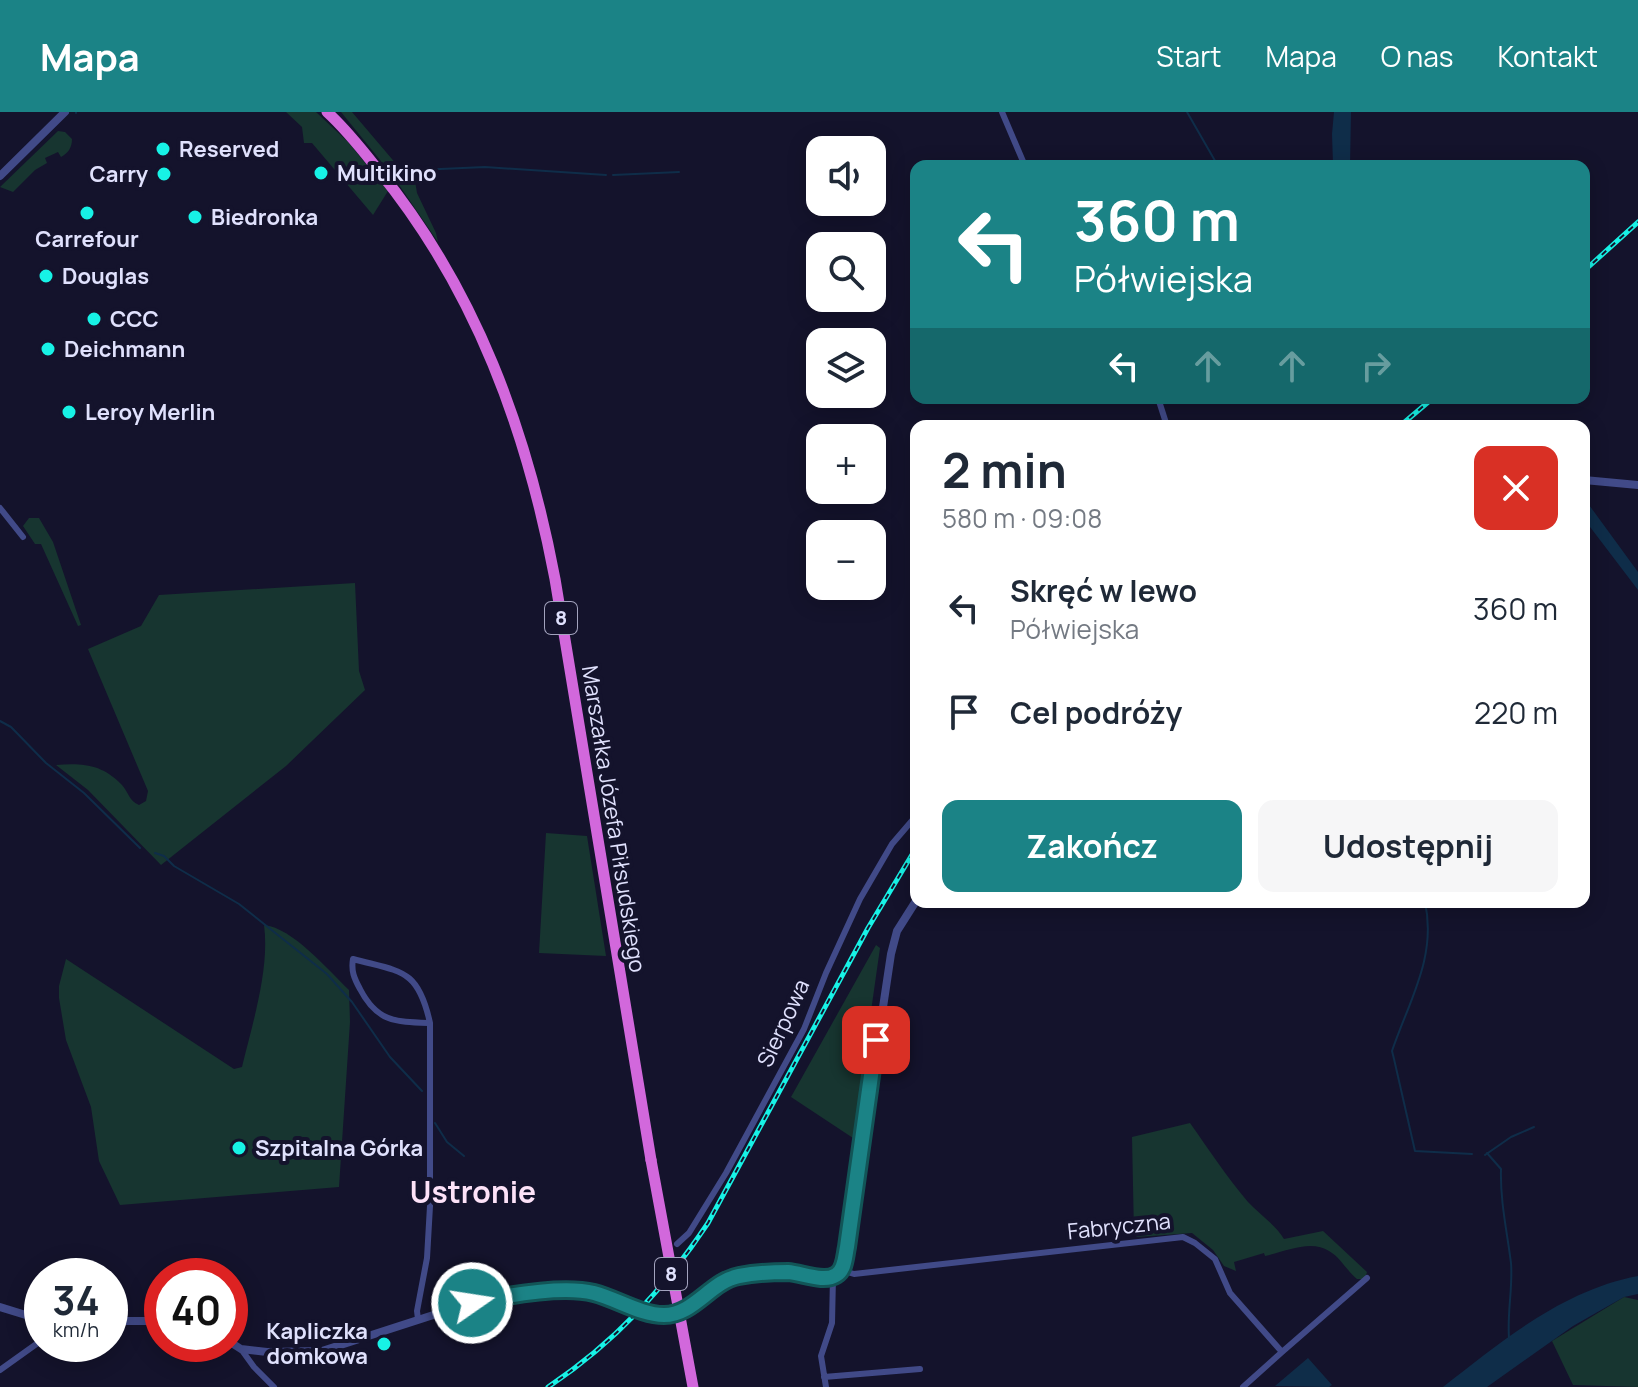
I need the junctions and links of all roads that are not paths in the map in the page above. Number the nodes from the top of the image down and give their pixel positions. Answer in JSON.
{"nodes":[{"id":1,"x":65,"y":112,"type":"edge"},
{"id":2,"x":329,"y":112,"type":"edge"},
{"id":3,"x":1002,"y":112,"type":"edge"},
{"id":4,"x":1022,"y":160,"type":"edge"},
{"id":5,"x":0,"y":176,"type":"edge"},
{"id":6,"x":1590,"y":481,"type":"edge"},
{"id":7,"x":1638,"y":485,"type":"edge"},
{"id":8,"x":0,"y":508,"type":"edge"},
{"id":9,"x":23,"y":537,"type":"dead end"},
{"id":10,"x":910,"y":823,"type":"edge"},
{"id":11,"x":912,"y":908,"type":"edge"},
{"id":12,"x":430,"y":1023,"type":"junction"},
{"id":13,"x":677,"y":1244,"type":"dead end"},
{"id":14,"x":841,"y":1270,"type":"junction"},
{"id":15,"x":833,"y":1277,"type":"junction"},
{"id":16,"x":1367,"y":1278,"type":"dead end"},
{"id":17,"x":0,"y":1307,"type":"edge"},
{"id":18,"x":24,"y":1314,"type":"edge"},
{"id":19,"x":418,"y":1319,"type":"junction"},
{"id":20,"x":248,"y":1350,"type":"edge"},
{"id":21,"x":1282,"y":1352,"type":"junction"},
{"id":22,"x":24,"y":1353,"type":"edge"},
{"id":23,"x":248,"y":1359,"type":"edge"},
{"id":24,"x":920,"y":1369,"type":"dead end"},
{"id":25,"x":0,"y":1370,"type":"edge"},
{"id":26,"x":824,"y":1377,"type":"junction"},
{"id":27,"x":274,"y":1387,"type":"edge"},
{"id":28,"x":693,"y":1387,"type":"edge"},
{"id":29,"x":826,"y":1387,"type":"edge"},
{"id":30,"x":1243,"y":1387,"type":"edge"}],
"edges":[{"from":1,"to":5,"type":"street"},
{"from":2,"to":28,"type":"highway","name":"Marszałka Józefa Piłsudskiego","number":"8","bridge":true},
{"from":3,"to":4,"type":"street"},
{"from":6,"to":7,"type":"street"},
{"from":8,"to":9,"type":"street"},
{"from":10,"to":13,"type":"street","name":"Sierpowa"},
{"from":11,"to":14,"type":"street"},
{"from":12,"to":12,"type":"street"},
{"from":12,"to":19,"type":"street"},
{"from":14,"to":15,"type":"street"},
{"from":14,"to":21,"type":"street","name":"Fabryczna"},
{"from":15,"to":19,"type":"street"},
{"from":15,"to":26,"type":"street"},
{"from":16,"to":21,"type":"street"},
{"from":17,"to":18,"type":"street"},
{"from":19,"to":20,"type":"street"},
{"from":21,"to":30,"type":"street"},
{"from":22,"to":25,"type":"street"},
{"from":23,"to":27,"type":"street"},
{"from":24,"to":26,"type":"street"},
{"from":26,"to":29,"type":"street"}]}
